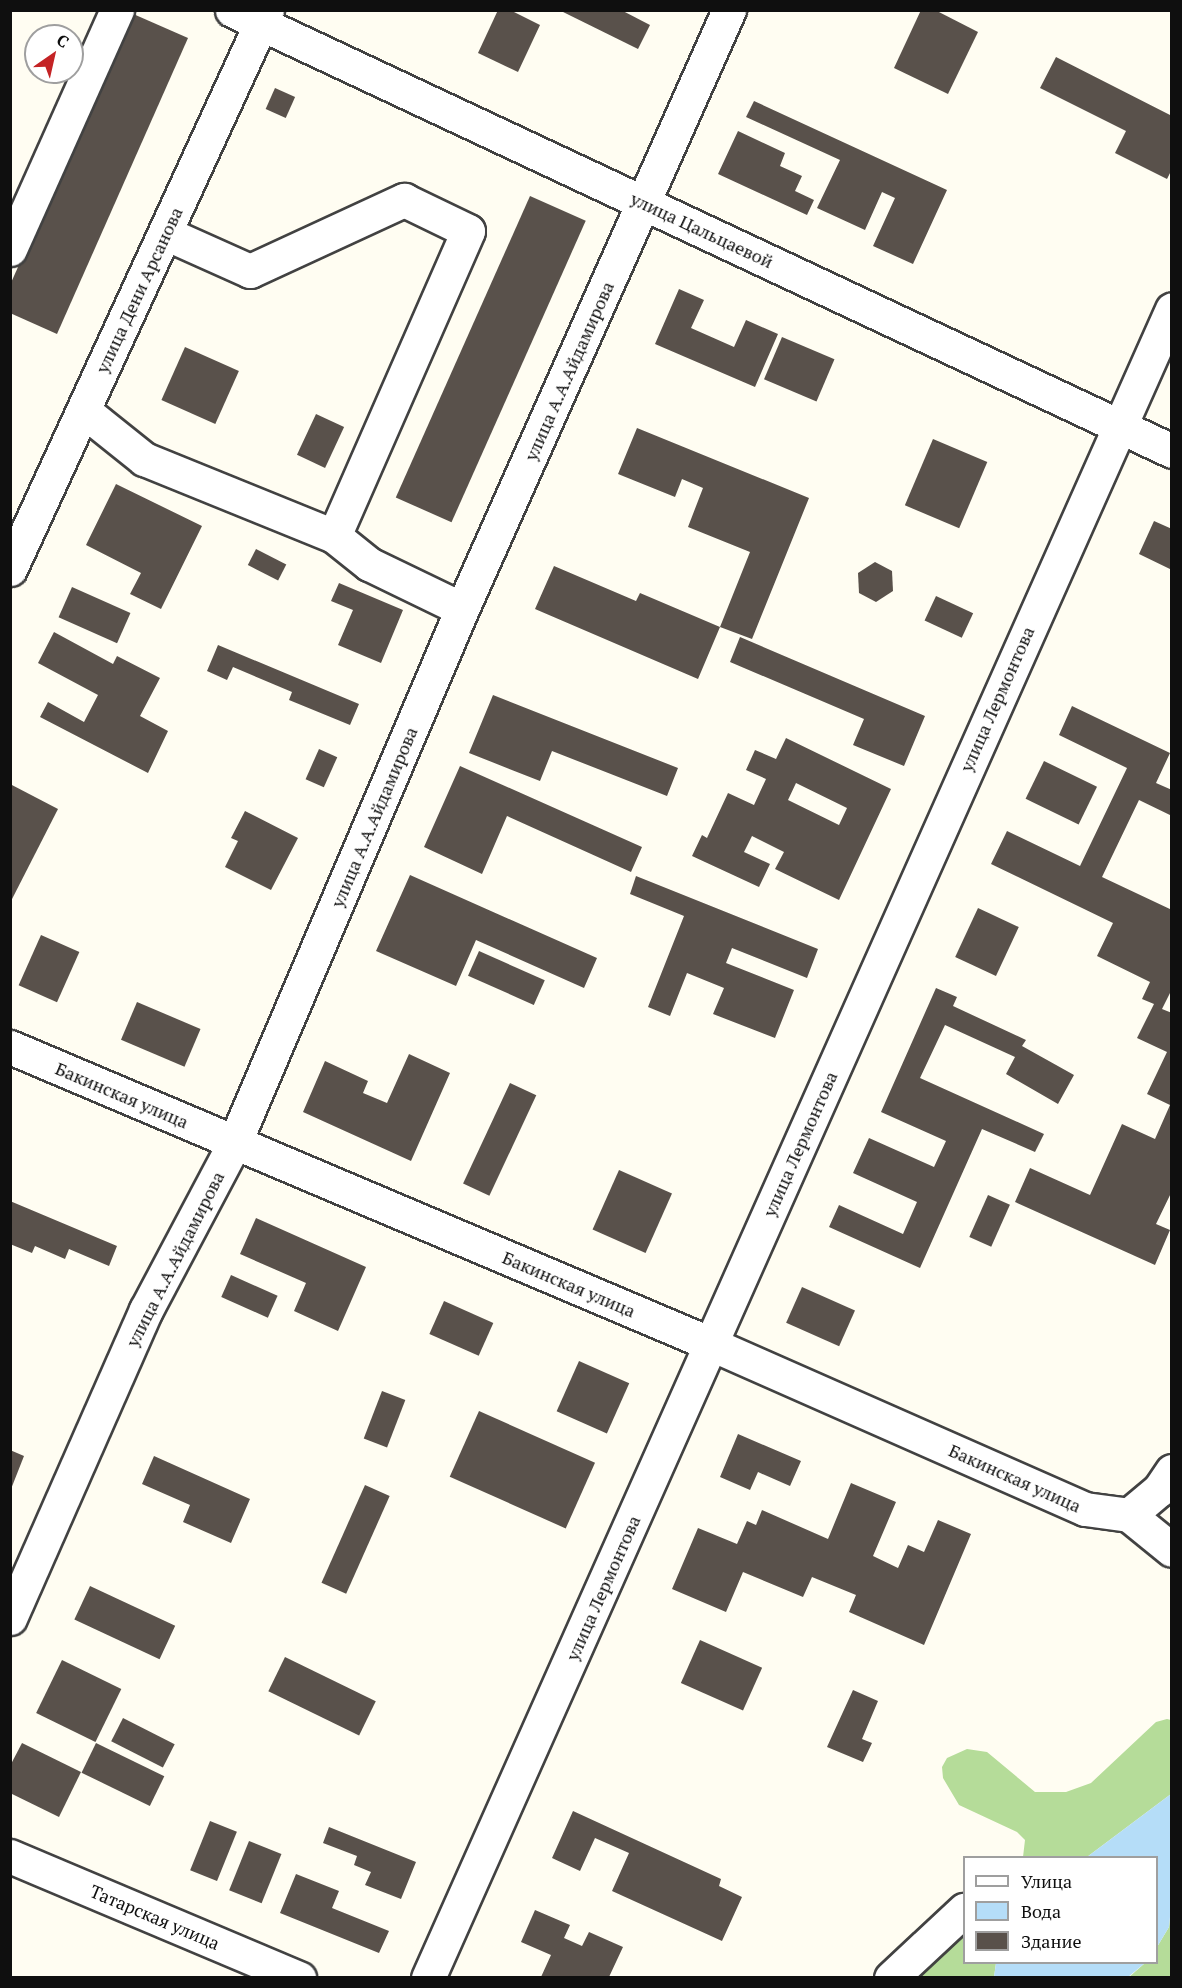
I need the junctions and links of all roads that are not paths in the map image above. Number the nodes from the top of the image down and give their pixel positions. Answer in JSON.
{"nodes":[{"id":1,"x":117,"y":10,"type":"edge"},
{"id":2,"x":729,"y":10,"type":"edge"},
{"id":3,"x":253,"y":15,"type":"edge"},
{"id":4,"x":644,"y":203,"type":"junction"},
{"id":5,"x":165,"y":233,"type":"junction"},
{"id":6,"x":10,"y":249,"type":"edge"},
{"id":7,"x":1172,"y":309,"type":"edge"},
{"id":8,"x":84,"y":411,"type":"junction"},
{"id":9,"x":1118,"y":425,"type":"junction"},
{"id":10,"x":1172,"y":451,"type":"edge"},
{"id":11,"x":334,"y":536,"type":"junction"},
{"id":12,"x":10,"y":569,"type":"edge"},
{"id":13,"x":462,"y":609,"type":"junction"},
{"id":14,"x":10,"y":1047,"type":"edge"},
{"id":15,"x":234,"y":1144,"type":"junction"},
{"id":16,"x":711,"y":1344,"type":"junction"},
{"id":17,"x":1172,"y":1471,"type":"edge"},
{"id":18,"x":1129,"y":1515,"type":"junction"},
{"id":19,"x":1172,"y":1550,"type":"edge"},
{"id":20,"x":10,"y":1618,"type":"edge"},
{"id":21,"x":10,"y":1856,"type":"edge"},
{"id":22,"x":963,"y":1911,"type":"edge"},
{"id":23,"x":299,"y":1977,"type":"edge"},
{"id":24,"x":428,"y":1977,"type":"edge"},
{"id":25,"x":891,"y":1977,"type":"edge"}],
"edges":[{"from":1,"to":6,"type":"street"},
{"from":2,"to":4,"type":"street","name":"улица А.А.Айдамирова"},
{"from":3,"to":4,"type":"street","name":"улица Цальцаевой"},
{"from":3,"to":5,"type":"street","name":"улица Дени Арсанова"},
{"from":4,"to":9,"type":"street","name":"улица Цальцаевой"},
{"from":4,"to":13,"type":"street","name":"улица А.А.Айдамирова"},
{"from":5,"to":8,"type":"street","name":"улица Дени Арсанова"},
{"from":5,"to":11,"type":"street"},
{"from":7,"to":9,"type":"street","name":"улица Лермонтова"},
{"from":8,"to":11,"type":"street"},
{"from":8,"to":12,"type":"street","name":"улица Дени Арсанова"},
{"from":9,"to":10,"type":"street","name":"улица Цальцаевой"},
{"from":9,"to":16,"type":"street","name":"улица Лермонтова"},
{"from":11,"to":13,"type":"street"},
{"from":13,"to":15,"type":"street","name":"улица А.А.Айдамирова"},
{"from":14,"to":15,"type":"street","name":"Бакинская улица"},
{"from":15,"to":16,"type":"street","name":"Бакинская улица"},
{"from":15,"to":20,"type":"street","name":"улица А.А.Айдамирова"},
{"from":16,"to":18,"type":"street","name":"Бакинская улица"},
{"from":16,"to":24,"type":"street","name":"улица Лермонтова"},
{"from":17,"to":18,"type":"street"},
{"from":18,"to":19,"type":"street"},
{"from":21,"to":23,"type":"street","name":"Татарская улица"},
{"from":22,"to":25,"type":"street"}]}
